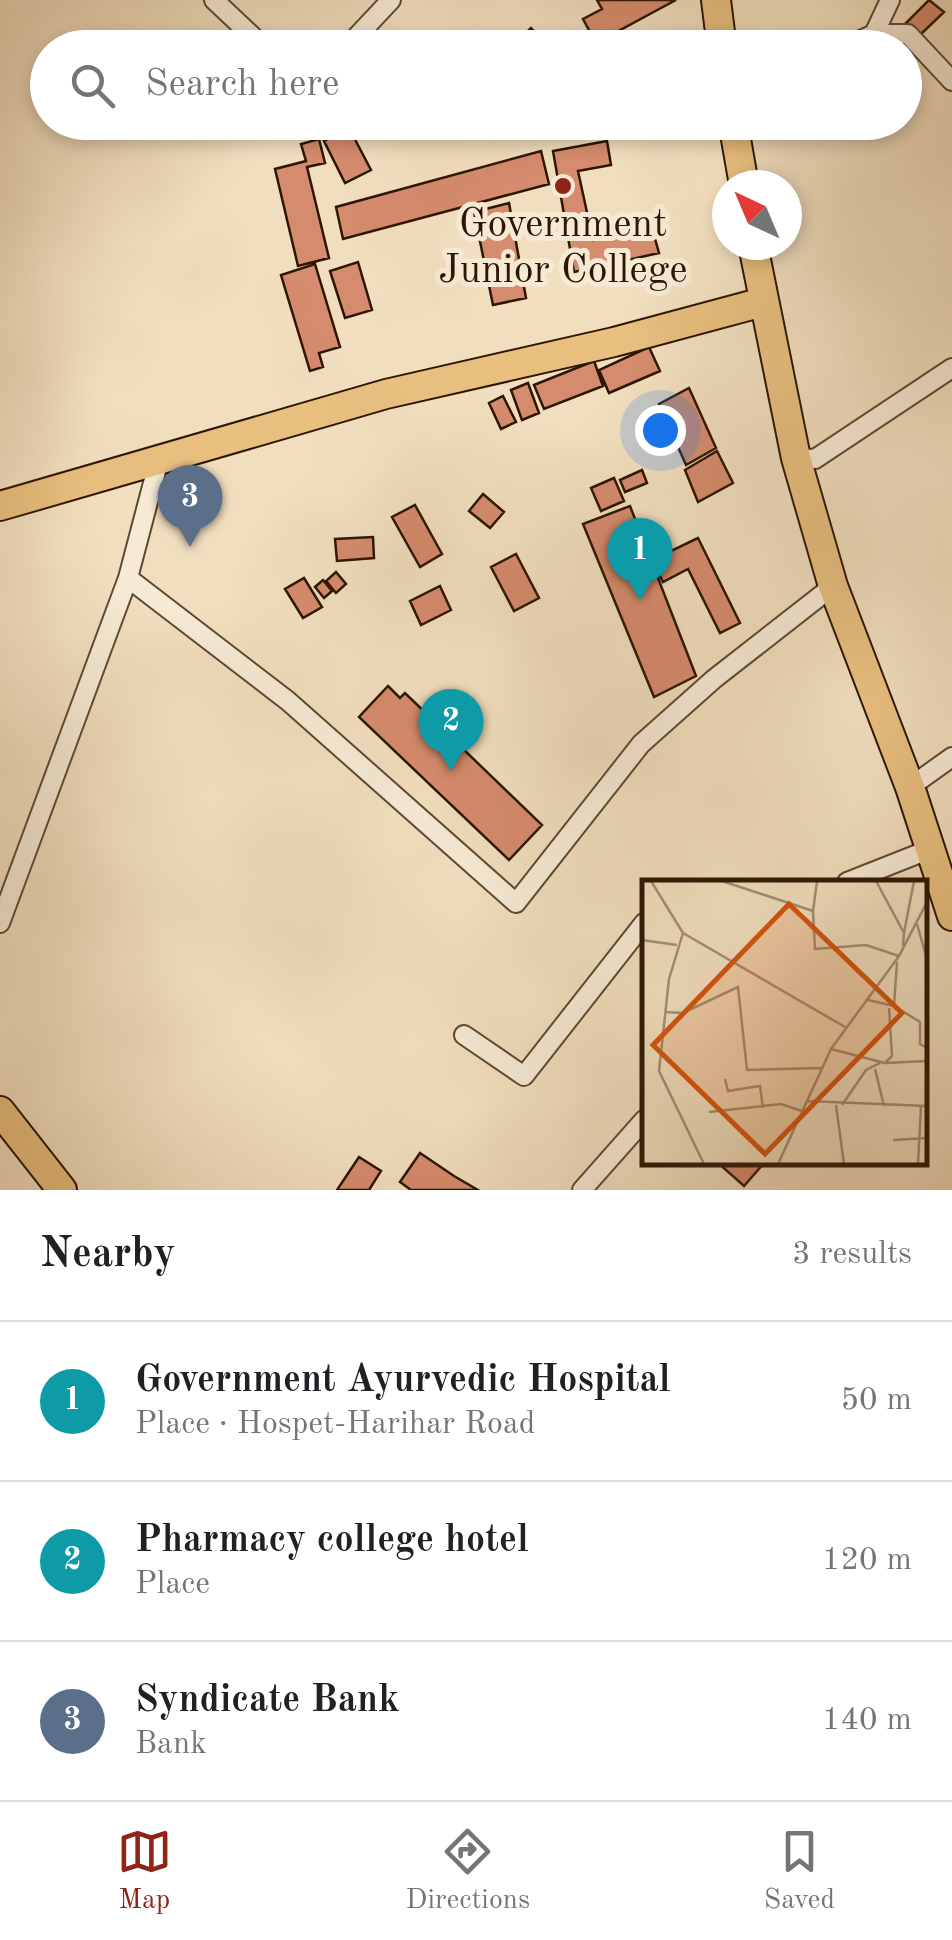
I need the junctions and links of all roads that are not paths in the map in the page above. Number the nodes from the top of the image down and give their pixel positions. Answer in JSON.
{"nodes":[{"id":1,"x":214,"y":0,"type":"edge"},
{"id":2,"x":390,"y":0,"type":"edge"},
{"id":3,"x":716,"y":0,"type":"edge"},
{"id":4,"x":893,"y":0,"type":"edge"},
{"id":5,"x":246,"y":30,"type":"edge"},
{"id":6,"x":362,"y":30,"type":"edge"},
{"id":7,"x":720,"y":30,"type":"edge"},
{"id":8,"x":876,"y":30,"type":"edge"},
{"id":9,"x":922,"y":49,"type":"edge"},
{"id":10,"x":952,"y":81,"type":"edge"},
{"id":11,"x":737,"y":140,"type":"edge"},
{"id":12,"x":742,"y":170,"type":"edge"},
{"id":13,"x":756,"y":260,"type":"edge"},
{"id":14,"x":763,"y":302,"type":"junction"},
{"id":15,"x":952,"y":368,"type":"edge"},
{"id":16,"x":796,"y":458,"type":"junction"},
{"id":17,"x":159,"y":460,"type":"junction"},
{"id":18,"x":0,"y":506,"type":"edge"},
{"id":19,"x":128,"y":578,"type":"junction"},
{"id":20,"x":834,"y":586,"type":"junction"},
{"id":21,"x":952,"y":757,"type":"edge"},
{"id":22,"x":910,"y":787,"type":"junction"},
{"id":23,"x":928,"y":850,"type":"junction"},
{"id":24,"x":852,"y":880,"type":"edge"},
{"id":25,"x":952,"y":916,"type":"edge"},
{"id":26,"x":0,"y":923,"type":"edge"},
{"id":27,"x":642,"y":926,"type":"edge"},
{"id":28,"x":464,"y":1035,"type":"dead end"},
{"id":29,"x":0,"y":1111,"type":"edge"},
{"id":30,"x":642,"y":1122,"type":"edge"},
{"id":31,"x":62,"y":1190,"type":"edge"},
{"id":32,"x":582,"y":1190,"type":"edge"}],
"edges":[{"from":1,"to":5,"type":"street"},
{"from":2,"to":6,"type":"street"},
{"from":3,"to":7,"type":"main road"},
{"from":4,"to":8,"type":"street"},
{"from":9,"to":10,"type":"street"},
{"from":11,"to":12,"type":"main road"},
{"from":13,"to":14,"type":"main road"},
{"from":14,"to":16,"type":"main road"},
{"from":14,"to":17,"type":"main road"},
{"from":15,"to":16,"type":"street"},
{"from":16,"to":20,"type":"main road"},
{"from":17,"to":18,"type":"main road"},
{"from":17,"to":19,"type":"street"},
{"from":19,"to":20,"type":"street"},
{"from":19,"to":26,"type":"street"},
{"from":20,"to":22,"type":"main road"},
{"from":21,"to":22,"type":"street"},
{"from":22,"to":23,"type":"main road"},
{"from":23,"to":24,"type":"street"},
{"from":23,"to":25,"type":"main road"},
{"from":27,"to":28,"type":"street"},
{"from":29,"to":31,"type":"main road"},
{"from":30,"to":32,"type":"street"}]}
